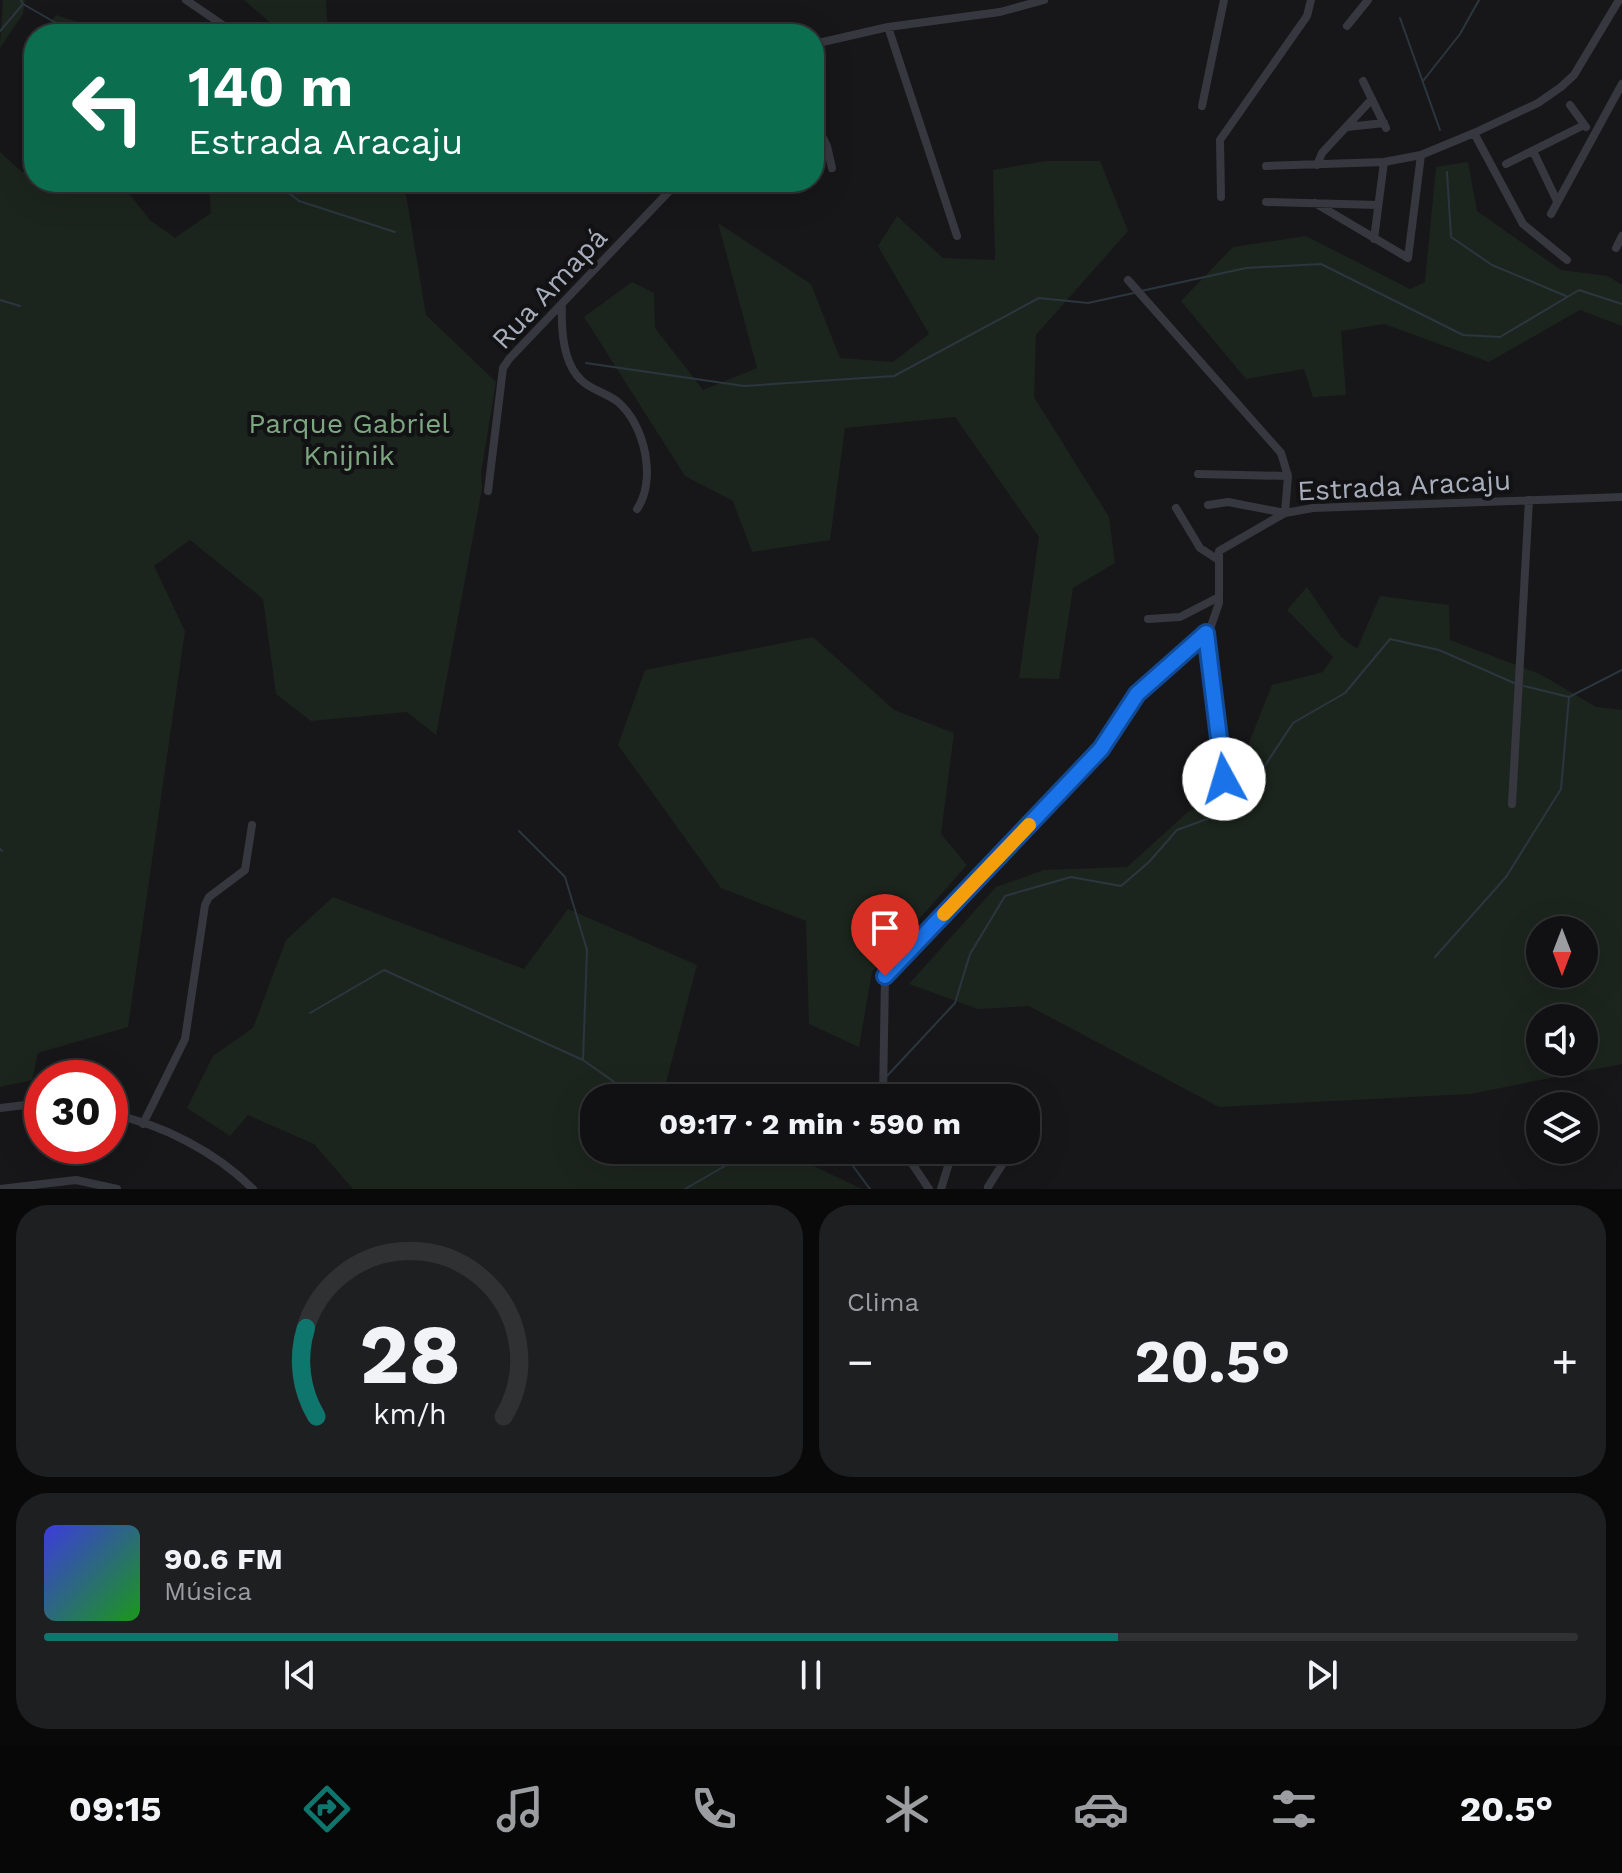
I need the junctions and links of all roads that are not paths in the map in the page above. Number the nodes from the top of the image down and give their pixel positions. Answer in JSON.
{"nodes":[{"id":1,"x":186,"y":0,"type":"edge"},
{"id":2,"x":1044,"y":0,"type":"edge"},
{"id":3,"x":1224,"y":0,"type":"edge"},
{"id":4,"x":1311,"y":0,"type":"edge"},
{"id":5,"x":1368,"y":0,"type":"edge"},
{"id":6,"x":1619,"y":0,"type":"edge"},
{"id":7,"x":221,"y":24,"type":"edge"},
{"id":8,"x":1347,"y":26,"type":"dead end"},
{"id":9,"x":888,"y":27,"type":"junction"},
{"id":10,"x":824,"y":42,"type":"edge"},
{"id":11,"x":1363,"y":81,"type":"dead end"},
{"id":12,"x":1622,"y":84,"type":"edge"},
{"id":13,"x":1561,"y":87,"type":"junction"},
{"id":14,"x":1372,"y":99,"type":"junction"},
{"id":15,"x":1202,"y":106,"type":"dead end"},
{"id":16,"x":1584,"y":125,"type":"junction"},
{"id":17,"x":1347,"y":127,"type":"junction"},
{"id":18,"x":1595,"y":132,"type":"junction"},
{"id":19,"x":1474,"y":133,"type":"junction"},
{"id":20,"x":824,"y":140,"type":"edge"},
{"id":21,"x":1533,"y":151,"type":"junction"},
{"id":22,"x":1421,"y":155,"type":"junction"},
{"id":23,"x":1384,"y":162,"type":"junction"},
{"id":24,"x":1506,"y":164,"type":"dead end"},
{"id":25,"x":1317,"y":165,"type":"junction"},
{"id":26,"x":1266,"y":166,"type":"dead end"},
{"id":27,"x":832,"y":168,"type":"dead end"},
{"id":28,"x":668,"y":192,"type":"edge"},
{"id":29,"x":1221,"y":197,"type":"dead end"},
{"id":30,"x":1557,"y":201,"type":"junction"},
{"id":31,"x":1266,"y":202,"type":"dead end"},
{"id":32,"x":1315,"y":203,"type":"junction"},
{"id":33,"x":1378,"y":205,"type":"junction"},
{"id":34,"x":1551,"y":214,"type":"dead end"},
{"id":35,"x":957,"y":236,"type":"dead end"},
{"id":36,"x":1622,"y":236,"type":"edge"},
{"id":37,"x":1374,"y":239,"type":"junction"},
{"id":38,"x":1616,"y":248,"type":"dead end"},
{"id":39,"x":1567,"y":260,"type":"dead end"},
{"id":40,"x":1128,"y":280,"type":"dead end"},
{"id":41,"x":562,"y":303,"type":"junction"},
{"id":42,"x":1198,"y":474,"type":"dead end"},
{"id":43,"x":1288,"y":476,"type":"junction"},
{"id":44,"x":488,"y":491,"type":"dead end"},
{"id":45,"x":1622,"y":497,"type":"edge"},
{"id":46,"x":1529,"y":500,"type":"junction"},
{"id":47,"x":1208,"y":505,"type":"dead end"},
{"id":48,"x":1176,"y":508,"type":"dead end"},
{"id":49,"x":637,"y":509,"type":"dead end"},
{"id":50,"x":1285,"y":513,"type":"junction"},
{"id":51,"x":1217,"y":559,"type":"junction"},
{"id":52,"x":1219,"y":597,"type":"junction"},
{"id":53,"x":1148,"y":619,"type":"dead end"},
{"id":54,"x":1206,"y":633,"type":"junction"},
{"id":55,"x":1224,"y":779,"type":"dead end"},
{"id":56,"x":1512,"y":804,"type":"dead end"},
{"id":57,"x":252,"y":825,"type":"dead end"},
{"id":58,"x":884,"y":1084,"type":"edge"},
{"id":59,"x":24,"y":1105,"type":"edge"},
{"id":60,"x":0,"y":1108,"type":"edge"},
{"id":61,"x":128,"y":1119,"type":"edge"},
{"id":62,"x":143,"y":1124,"type":"junction"},
{"id":63,"x":912,"y":1164,"type":"edge"},
{"id":64,"x":949,"y":1164,"type":"edge"},
{"id":65,"x":1002,"y":1164,"type":"edge"},
{"id":66,"x":988,"y":1187,"type":"dead end"},
{"id":67,"x":0,"y":1189,"type":"edge"},
{"id":68,"x":117,"y":1189,"type":"edge"},
{"id":69,"x":253,"y":1189,"type":"edge"},
{"id":70,"x":929,"y":1189,"type":"edge"},
{"id":71,"x":941,"y":1189,"type":"edge"}],
"edges":[{"from":1,"to":7,"type":"street"},
{"from":2,"to":9,"type":"street"},
{"from":3,"to":15,"type":"street"},
{"from":4,"to":29,"type":"street"},
{"from":5,"to":8,"type":"street"},
{"from":6,"to":13,"type":"street"},
{"from":9,"to":10,"type":"street"},
{"from":9,"to":35,"type":"street"},
{"from":11,"to":14,"type":"street"},
{"from":12,"to":18,"type":"street"},
{"from":13,"to":16,"type":"street"},
{"from":13,"to":19,"type":"street"},
{"from":14,"to":17,"type":"street"},
{"from":14,"to":17,"type":"street"},
{"from":16,"to":18,"type":"street"},
{"from":16,"to":21,"type":"street"},
{"from":17,"to":25,"type":"street"},
{"from":18,"to":30,"type":"street"},
{"from":19,"to":22,"type":"street"},
{"from":19,"to":39,"type":"street"},
{"from":20,"to":27,"type":"street"},
{"from":21,"to":24,"type":"street"},
{"from":21,"to":30,"type":"street"},
{"from":22,"to":23,"type":"street"},
{"from":22,"to":37,"type":"street"},
{"from":23,"to":25,"type":"street"},
{"from":23,"to":33,"type":"street"},
{"from":25,"to":26,"type":"street"},
{"from":28,"to":41,"type":"street","name":"Rua Amapá"},
{"from":30,"to":34,"type":"street"},
{"from":31,"to":32,"type":"street"},
{"from":32,"to":33,"type":"street"},
{"from":32,"to":37,"type":"street"},
{"from":33,"to":37,"type":"street"},
{"from":36,"to":38,"type":"street"},
{"from":40,"to":43,"type":"street"},
{"from":41,"to":44,"type":"street","name":"Rua Amapá"},
{"from":41,"to":49,"type":"street"},
{"from":42,"to":43,"type":"street"},
{"from":43,"to":50,"type":"street"},
{"from":45,"to":46,"type":"street","name":"Estrada Aracaju"},
{"from":46,"to":50,"type":"street","name":"Estrada Aracaju"},
{"from":46,"to":56,"type":"street"},
{"from":47,"to":50,"type":"street"},
{"from":48,"to":51,"type":"street"},
{"from":50,"to":51,"type":"street","name":"Estrada Aracaju"},
{"from":51,"to":52,"type":"street"},
{"from":52,"to":53,"type":"street"},
{"from":52,"to":54,"type":"street"},
{"from":54,"to":55,"type":"street"},
{"from":54,"to":58,"type":"street"},
{"from":57,"to":62,"type":"street"},
{"from":59,"to":60,"type":"street"},
{"from":61,"to":62,"type":"street"},
{"from":62,"to":69,"type":"street"},
{"from":63,"to":70,"type":"street"},
{"from":64,"to":71,"type":"street"},
{"from":65,"to":66,"type":"street"},
{"from":67,"to":68,"type":"street"}]}
